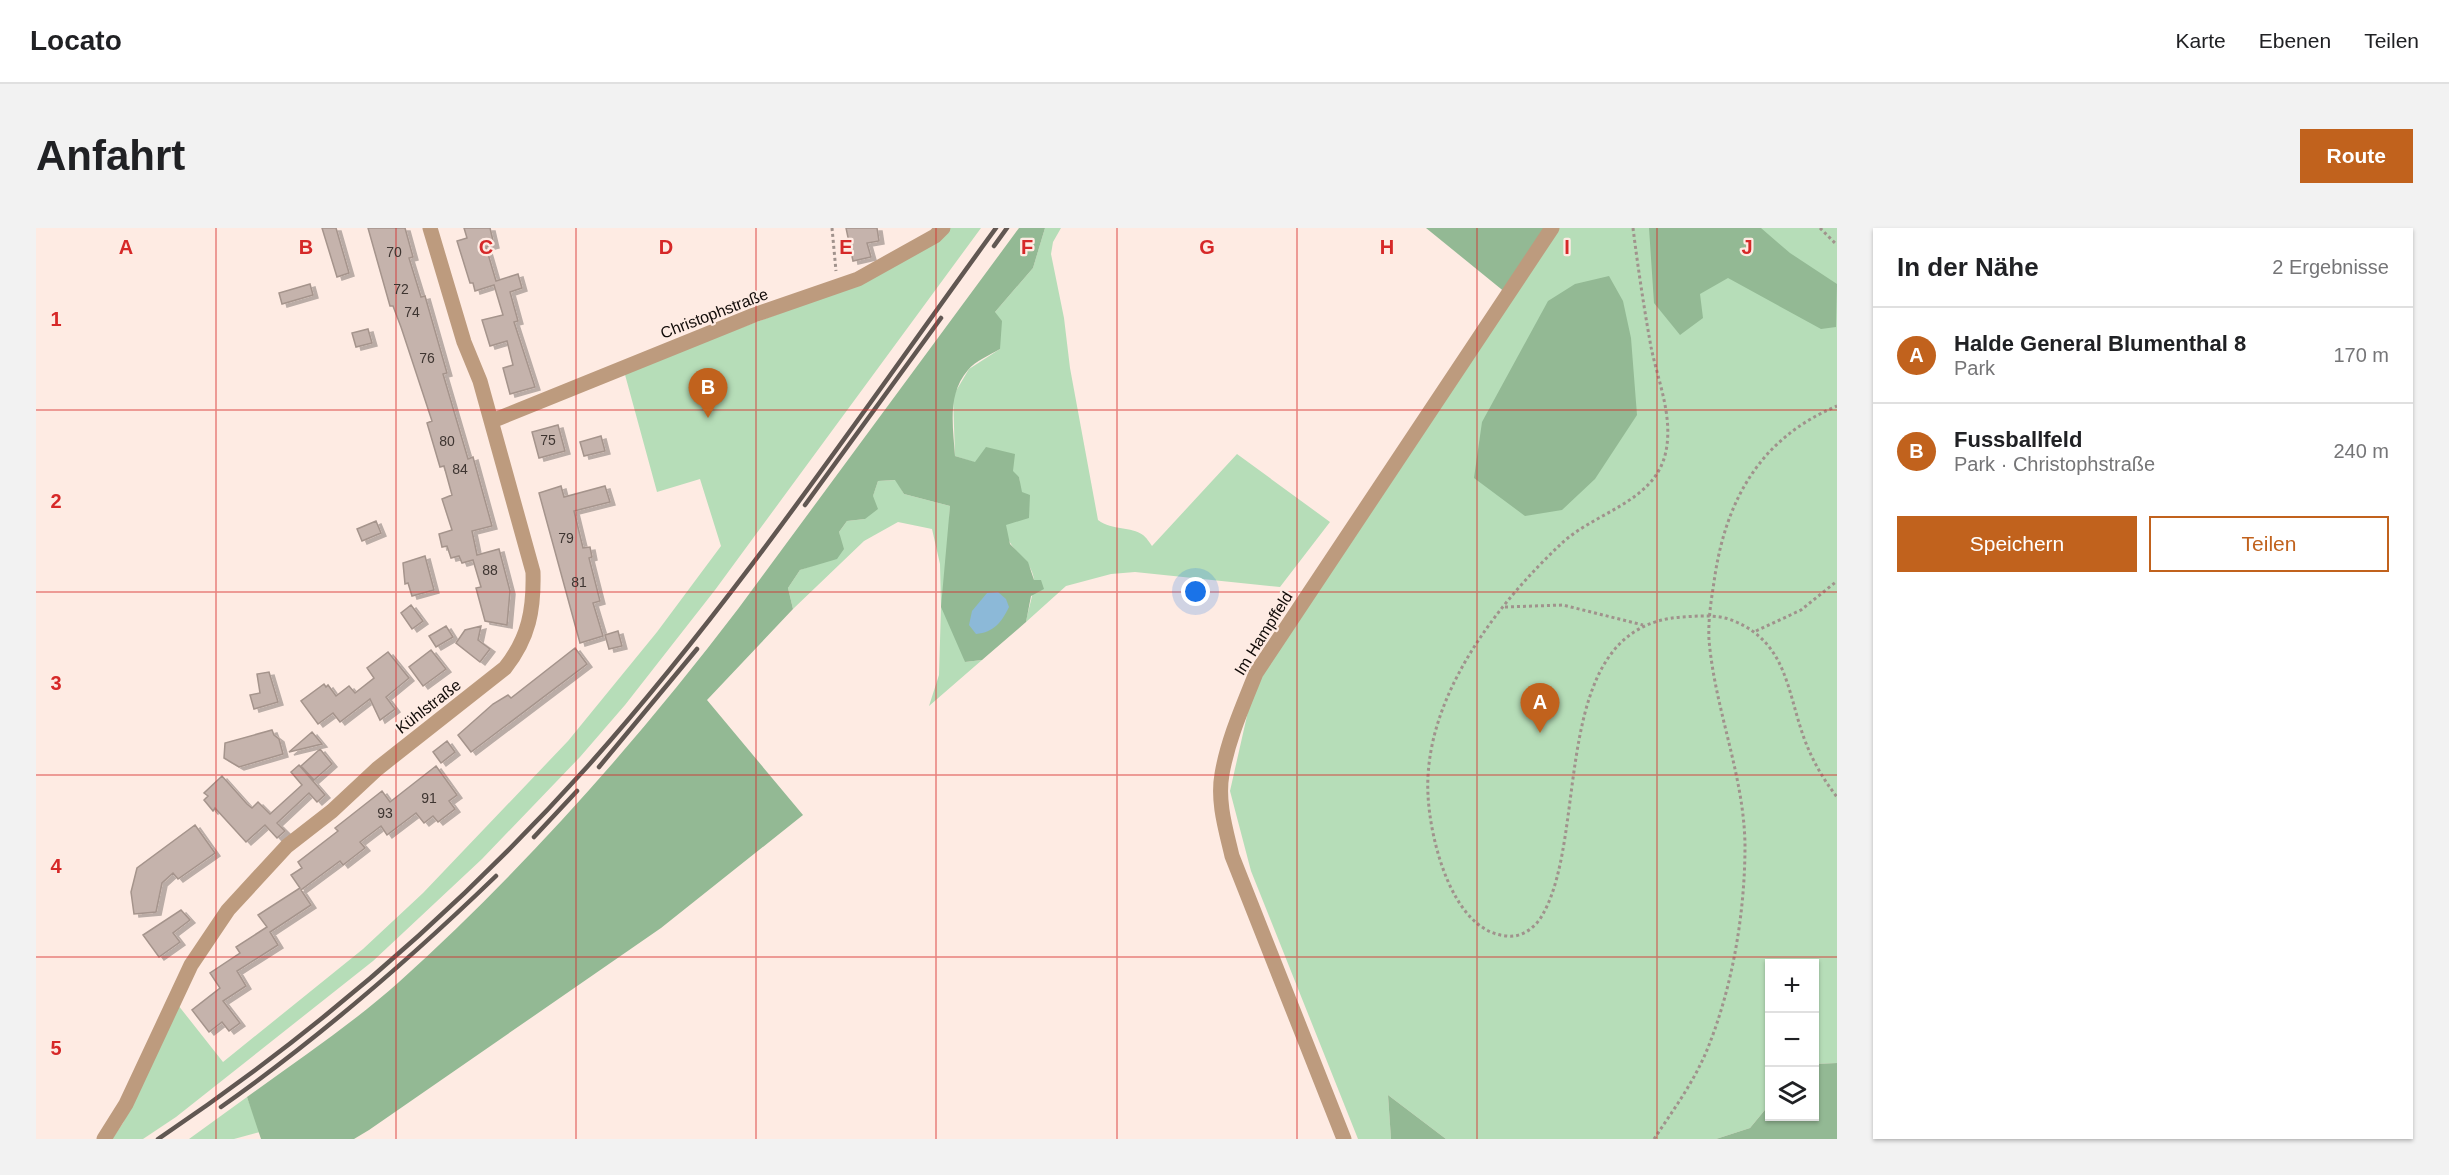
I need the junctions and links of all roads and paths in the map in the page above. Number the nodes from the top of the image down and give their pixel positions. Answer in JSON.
{"nodes":[{"id":1,"x":430,"y":228,"type":"edge"},
{"id":2,"x":832,"y":228,"type":"edge"},
{"id":3,"x":943,"y":228,"type":"edge"},
{"id":4,"x":1552,"y":228,"type":"edge"},
{"id":5,"x":1633,"y":228,"type":"edge"},
{"id":6,"x":1820,"y":228,"type":"edge"},
{"id":7,"x":1837,"y":245,"type":"edge"},
{"id":8,"x":838,"y":286,"type":"junction"},
{"id":9,"x":1837,"y":406,"type":"edge"},
{"id":10,"x":492,"y":421,"type":"junction"},
{"id":11,"x":1837,"y":581,"type":"edge"},
{"id":12,"x":1505,"y":607,"type":"junction"},
{"id":13,"x":1710,"y":616,"type":"junction"},
{"id":14,"x":1643,"y":626,"type":"junction"},
{"id":15,"x":1756,"y":631,"type":"junction"},
{"id":16,"x":1837,"y":797,"type":"edge"},
{"id":17,"x":104,"y":1139,"type":"edge"},
{"id":18,"x":1344,"y":1139,"type":"edge"},
{"id":19,"x":1654,"y":1139,"type":"edge"}],
"edges":[{"from":1,"to":10,"type":"street","name":"Kühlstraße"},
{"from":2,"to":8,"type":"path"},
{"from":3,"to":8,"type":"street","name":"Christophstraße"},
{"from":4,"to":18,"type":"street","name":"Im Hampffeld"},
{"from":5,"to":12,"type":"path"},
{"from":6,"to":7,"type":"path"},
{"from":8,"to":10,"type":"street","name":"Christophstraße"},
{"from":9,"to":13,"type":"path"},
{"from":10,"to":17,"type":"street","name":"Kühlstraße"},
{"from":11,"to":15,"type":"path"},
{"from":12,"to":14,"type":"path"},
{"from":12,"to":14,"type":"path"},
{"from":13,"to":14,"type":"path"},
{"from":13,"to":15,"type":"path"},
{"from":13,"to":19,"type":"path"},
{"from":15,"to":16,"type":"path"}]}
